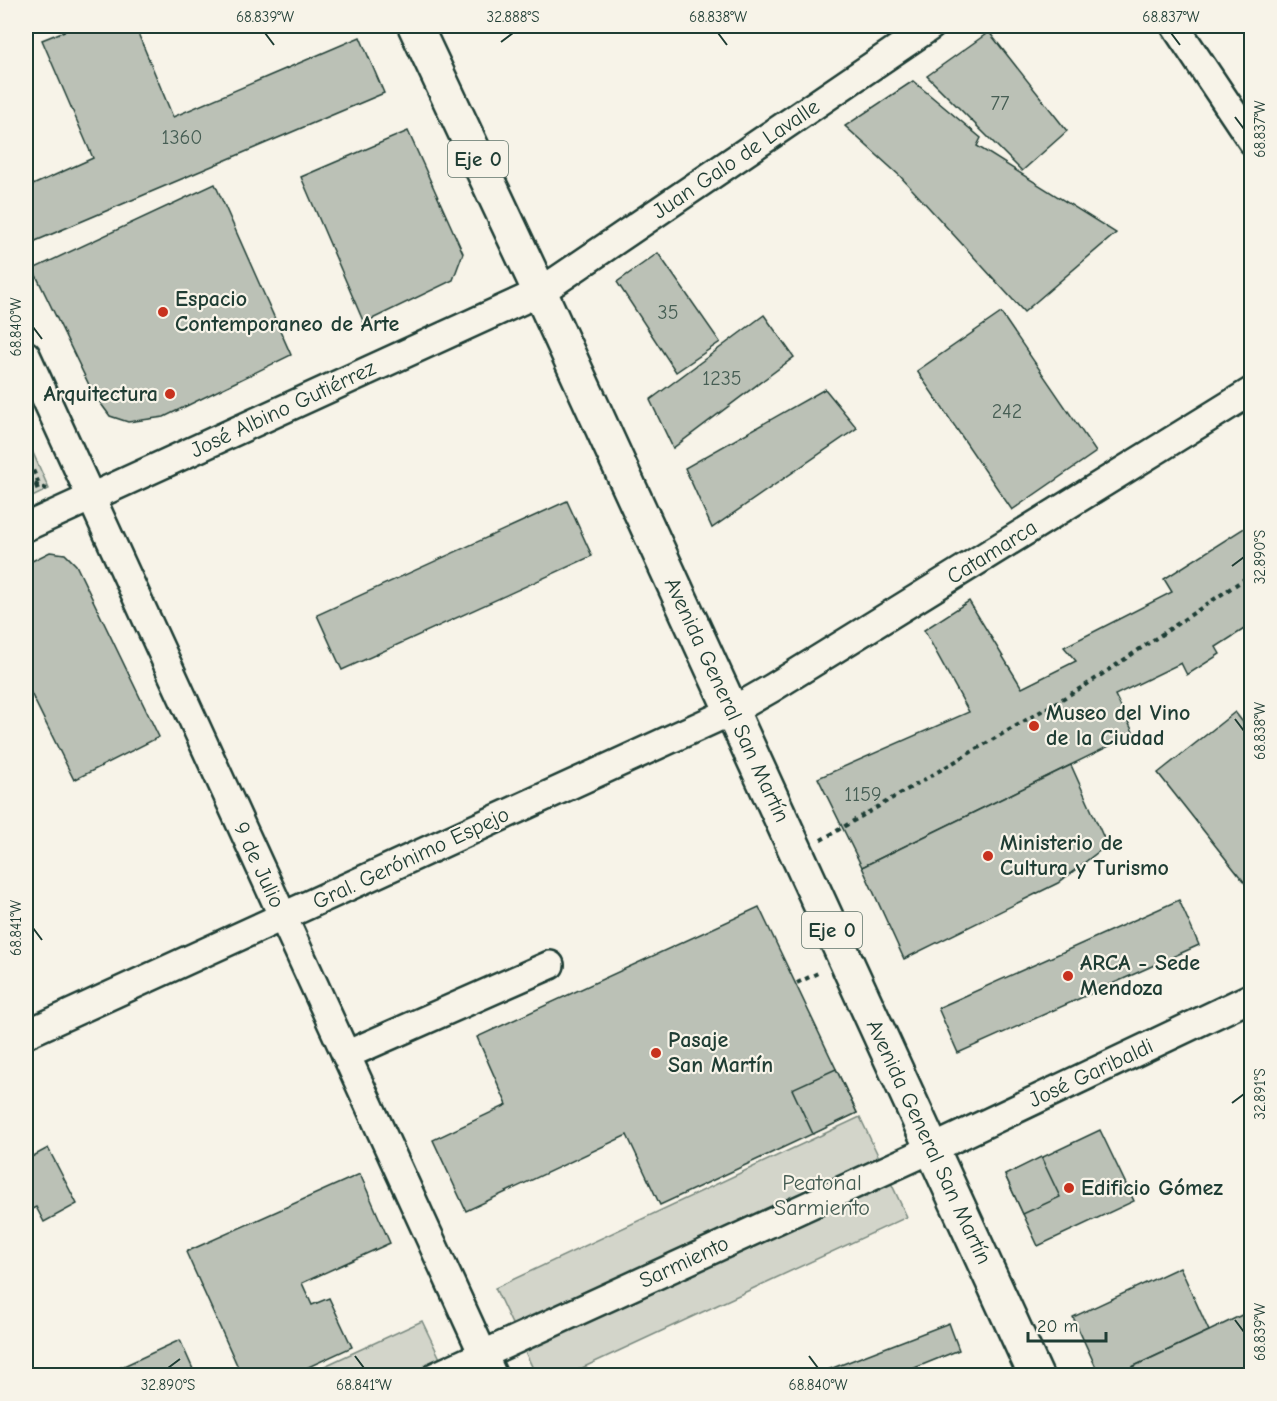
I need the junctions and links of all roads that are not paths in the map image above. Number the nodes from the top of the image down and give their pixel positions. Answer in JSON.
{"nodes":[{"id":1,"x":415,"y":26,"type":"edge"},
{"id":2,"x":931,"y":26,"type":"edge"},
{"id":3,"x":1175,"y":26,"type":"edge"},
{"id":4,"x":1251,"y":141,"type":"edge"},
{"id":5,"x":540,"y":292,"type":"junction"},
{"id":6,"x":26,"y":355,"type":"edge"},
{"id":7,"x":1251,"y":391,"type":"edge"},
{"id":8,"x":90,"y":497,"type":"junction"},
{"id":9,"x":26,"y":527,"type":"edge"},
{"id":10,"x":732,"y":711,"type":"junction"},
{"id":11,"x":283,"y":917,"type":"junction"},
{"id":12,"x":550,"y":965,"type":"dead end"},
{"id":13,"x":1251,"y":997,"type":"edge"},
{"id":14,"x":26,"y":1034,"type":"edge"},
{"id":15,"x":346,"y":1056,"type":"junction"},
{"id":16,"x":932,"y":1149,"type":"junction"},
{"id":17,"x":488,"y":1365,"type":"edge"},
{"id":18,"x":436,"y":1376,"type":"edge"},
{"id":19,"x":1036,"y":1376,"type":"edge"}],
"edges":[{"from":1,"to":5,"type":"main road","name":"Avenida General San Martín","number":"Eje 0"},
{"from":2,"to":5,"type":"street","name":"Juan Galo de Lavalle"},
{"from":3,"to":4,"type":"street"},
{"from":5,"to":8,"type":"street","name":"José Albino Gutiérrez"},
{"from":5,"to":10,"type":"main road","name":"Avenida General San Martín","number":"Eje 0"},
{"from":6,"to":8,"type":"street","name":"9 de Julio"},
{"from":7,"to":10,"type":"street","name":"Catamarca"},
{"from":8,"to":9,"type":"street","name":"José Albino Gutiérrez"},
{"from":8,"to":11,"type":"street","name":"9 de Julio"},
{"from":10,"to":11,"type":"street","name":"Gral. Gerónimo Espejo"},
{"from":10,"to":16,"type":"main road","name":"Avenida General San Martín","number":"Eje 0"},
{"from":11,"to":14,"type":"street","name":"Gral. Gerónimo Espejo"},
{"from":11,"to":15,"type":"street","name":"9 de Julio"},
{"from":12,"to":15,"type":"street"},
{"from":13,"to":16,"type":"street","name":"José Garibaldi"},
{"from":15,"to":17,"type":"street","name":"9 de Julio"},
{"from":16,"to":17,"type":"street","name":"Sarmiento"},
{"from":16,"to":19,"type":"main road","name":"Avenida General San Martín","number":"Eje 0"},
{"from":17,"to":18,"type":"street","name":"Sarmiento"}]}
